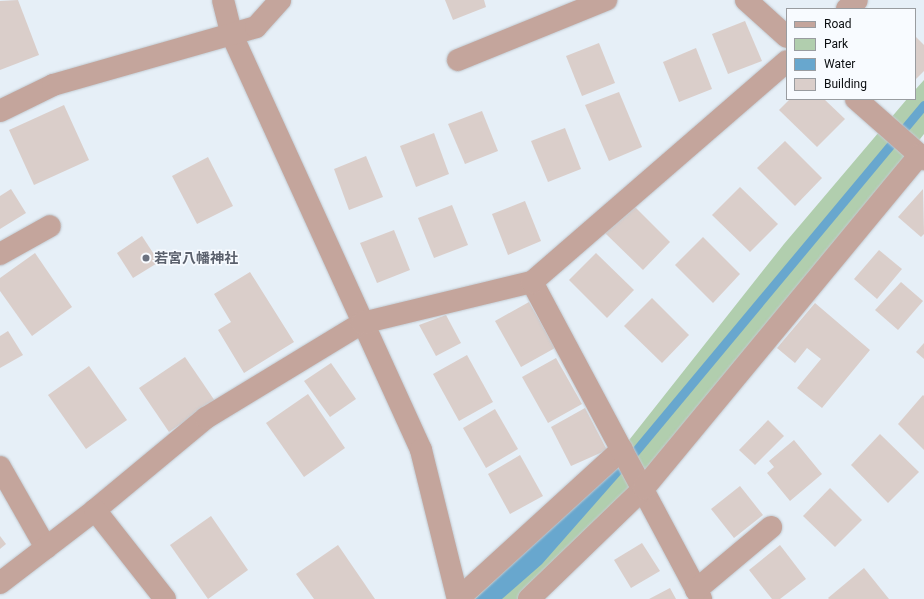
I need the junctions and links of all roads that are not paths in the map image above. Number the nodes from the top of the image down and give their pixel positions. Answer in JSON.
{"nodes":[{"id":1,"x":224,"y":0,"type":"edge"},
{"id":2,"x":280,"y":0,"type":"edge"},
{"id":3,"x":606,"y":0,"type":"edge"},
{"id":4,"x":746,"y":0,"type":"edge"},
{"id":5,"x":857,"y":0,"type":"edge"},
{"id":6,"x":847,"y":8,"type":"edge"},
{"id":7,"x":232,"y":35,"type":"junction"},
{"id":8,"x":786,"y":36,"type":"edge"},
{"id":9,"x":458,"y":60,"type":"dead end"},
{"id":10,"x":786,"y":62,"type":"edge"},
{"id":11,"x":857,"y":100,"type":"edge"},
{"id":12,"x":0,"y":111,"type":"edge"},
{"id":13,"x":921,"y":157,"type":"edge"},
{"id":14,"x":50,"y":226,"type":"dead end"},
{"id":15,"x":0,"y":254,"type":"edge"},
{"id":16,"x":532,"y":282,"type":"junction"},
{"id":17,"x":362,"y":323,"type":"junction"},
{"id":18,"x":622,"y":449,"type":"junction"},
{"id":19,"x":0,"y":467,"type":"edge"},
{"id":20,"x":644,"y":488,"type":"junction"},
{"id":21,"x":95,"y":510,"type":"junction"},
{"id":22,"x":771,"y":527,"type":"dead end"},
{"id":23,"x":46,"y":548,"type":"junction"},
{"id":24,"x":0,"y":583,"type":"edge"},
{"id":25,"x":698,"y":595,"type":"edge"},
{"id":26,"x":165,"y":599,"type":"edge"},
{"id":27,"x":529,"y":599,"type":"edge"}],
"edges":[{"from":1,"to":7,"type":"street"},
{"from":2,"to":7,"type":"street"},
{"from":3,"to":9,"type":"street"},
{"from":4,"to":8,"type":"street"},
{"from":5,"to":6,"type":"street"},
{"from":7,"to":12,"type":"street"},
{"from":7,"to":17,"type":"street"},
{"from":10,"to":16,"type":"street"},
{"from":11,"to":13,"type":"street"},
{"from":13,"to":20,"type":"street"},
{"from":14,"to":15,"type":"street"},
{"from":16,"to":17,"type":"street"},
{"from":16,"to":18,"type":"street"},
{"from":17,"to":18,"type":"street"},
{"from":17,"to":21,"type":"street"},
{"from":18,"to":20,"type":"street"},
{"from":19,"to":23,"type":"street"},
{"from":20,"to":25,"type":"street"},
{"from":20,"to":27,"type":"street"},
{"from":21,"to":23,"type":"street"},
{"from":21,"to":26,"type":"street"},
{"from":22,"to":25,"type":"street"},
{"from":23,"to":24,"type":"street"}]}
